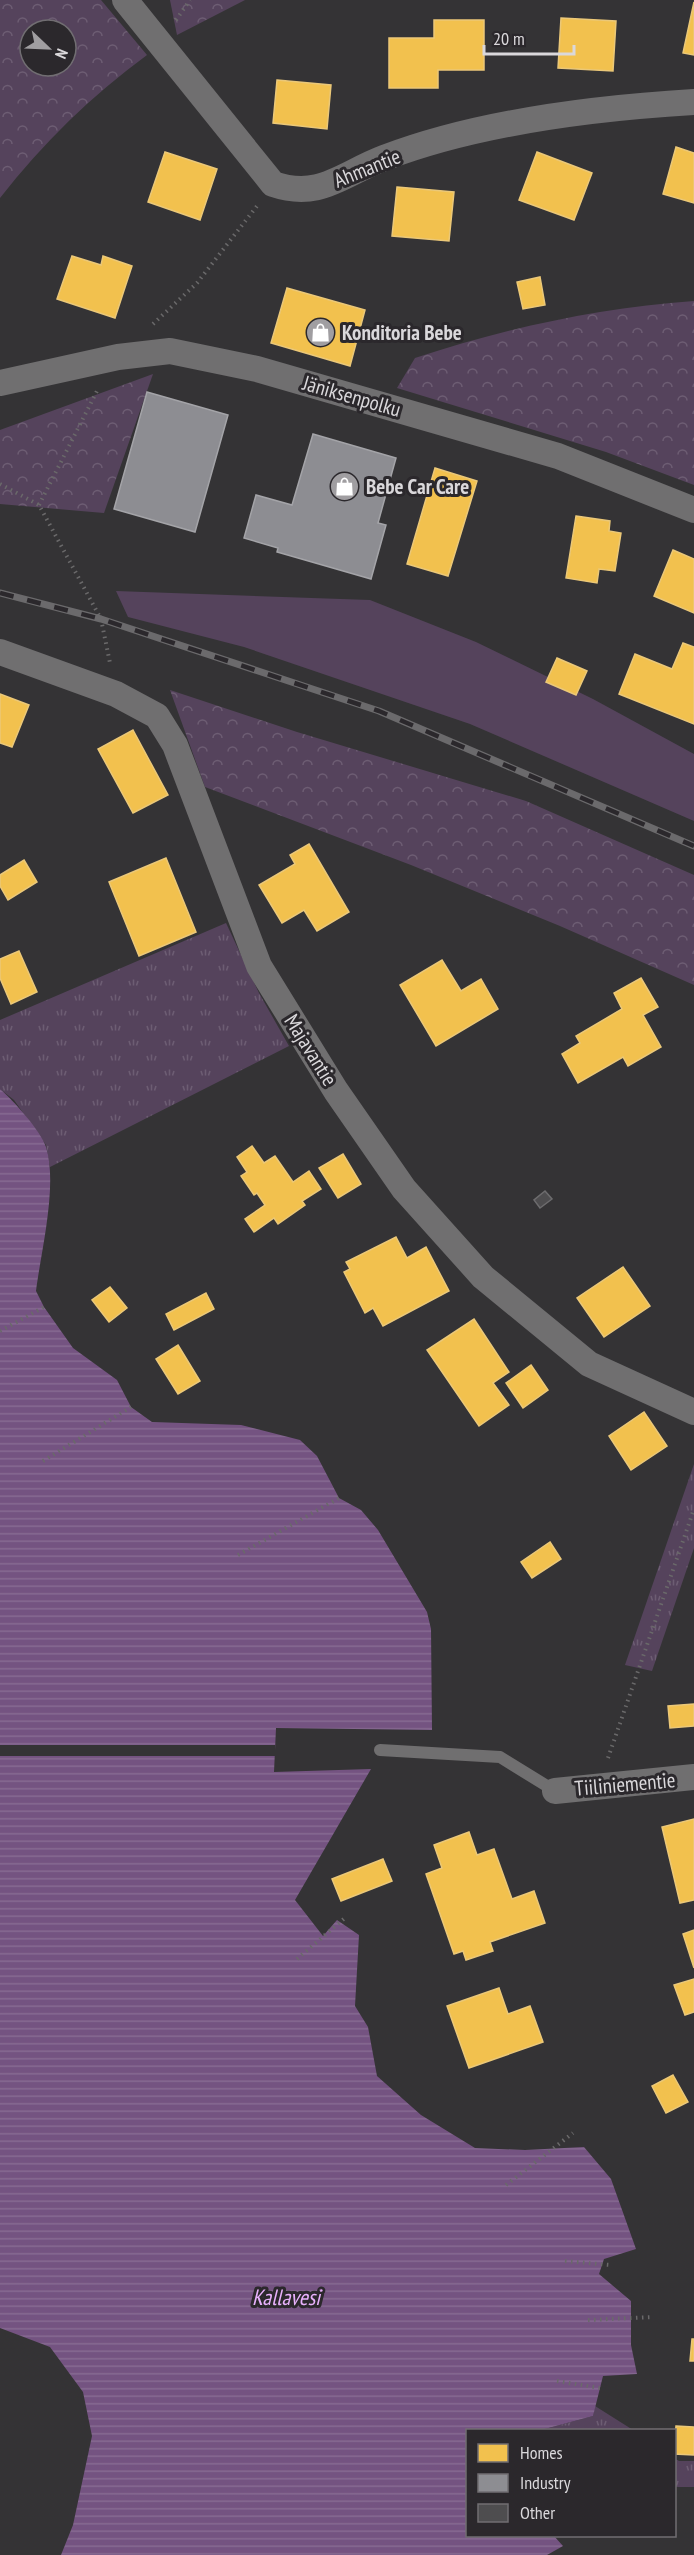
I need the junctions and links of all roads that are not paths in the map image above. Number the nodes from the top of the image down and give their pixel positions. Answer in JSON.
{"nodes":[{"id":1,"x":125,"y":0,"type":"edge"},
{"id":2,"x":694,"y":102,"type":"edge"},
{"id":3,"x":0,"y":382,"type":"edge"},
{"id":4,"x":694,"y":510,"type":"edge"},
{"id":5,"x":0,"y":652,"type":"edge"},
{"id":6,"x":694,"y":1412,"type":"edge"},
{"id":7,"x":380,"y":1750,"type":"dead end"},
{"id":8,"x":694,"y":1778,"type":"edge"},
{"id":9,"x":555,"y":1791,"type":"joint"}],
"edges":[{"from":1,"to":2,"type":"street","name":"Ahmantie"},
{"from":3,"to":4,"type":"street","name":"Jäniksenpolku"},
{"from":5,"to":6,"type":"street","name":"Majavantie"},
{"from":7,"to":9,"type":"lane"},
{"from":8,"to":9,"type":"street","name":"Tiiliniementie"}]}
